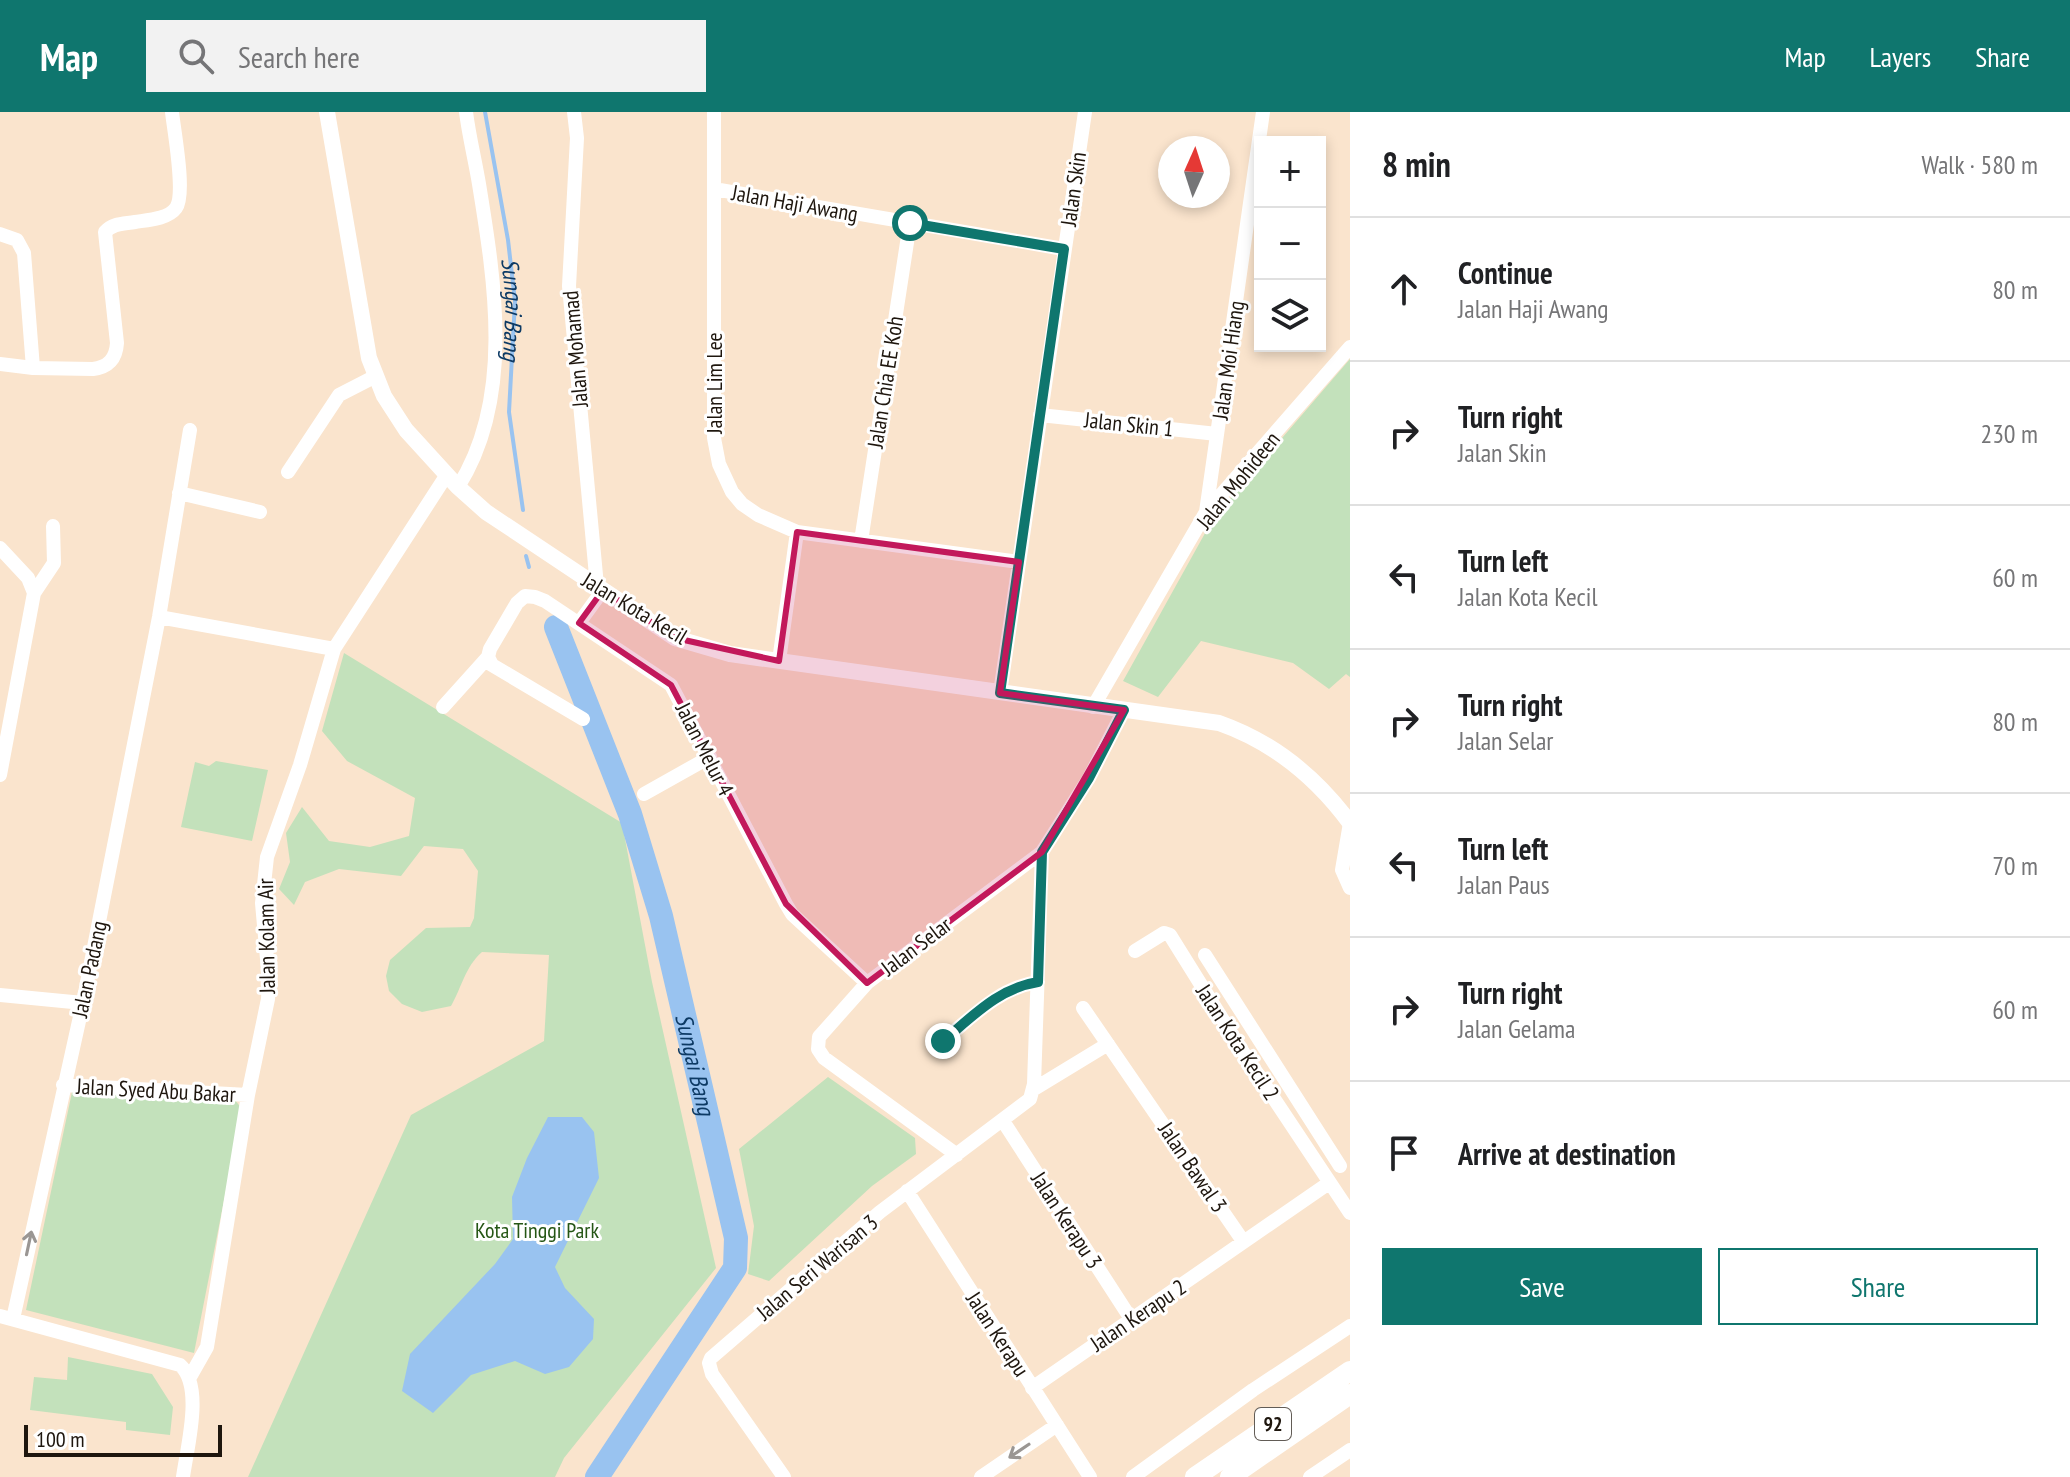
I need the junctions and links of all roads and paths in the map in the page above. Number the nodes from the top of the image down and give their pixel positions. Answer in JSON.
{"nodes":[{"id":1,"x":172,"y":112,"type":"edge"},
{"id":2,"x":327,"y":112,"type":"edge"},
{"id":3,"x":466,"y":112,"type":"edge"},
{"id":4,"x":574,"y":112,"type":"edge"},
{"id":5,"x":714,"y":112,"type":"edge"},
{"id":6,"x":1085,"y":112,"type":"edge"},
{"id":7,"x":1263,"y":112,"type":"edge"},
{"id":8,"x":714,"y":189,"type":"junction"},
{"id":9,"x":910,"y":223,"type":"junction"},
{"id":10,"x":0,"y":234,"type":"edge"},
{"id":11,"x":1064,"y":249,"type":"junction"},
{"id":12,"x":1350,"y":347,"type":"edge"},
{"id":13,"x":0,"y":364,"type":"edge"},
{"id":14,"x":33,"y":368,"type":"junction"},
{"id":15,"x":376,"y":376,"type":"junction"},
{"id":16,"x":1040,"y":415,"type":"junction"},
{"id":17,"x":190,"y":430,"type":"dead end"},
{"id":18,"x":1217,"y":434,"type":"junction"},
{"id":19,"x":288,"y":472,"type":"dead end"},
{"id":20,"x":452,"y":482,"type":"junction"},
{"id":21,"x":179,"y":493,"type":"junction"},
{"id":22,"x":260,"y":512,"type":"dead end"},
{"id":23,"x":1206,"y":512,"type":"junction"},
{"id":24,"x":53,"y":526,"type":"dead end"},
{"id":25,"x":797,"y":532,"type":"junction"},
{"id":26,"x":861,"y":541,"type":"junction"},
{"id":27,"x":0,"y":548,"type":"edge"},
{"id":28,"x":1019,"y":562,"type":"junction"},
{"id":29,"x":600,"y":588,"type":"junction"},
{"id":30,"x":34,"y":593,"type":"junction"},
{"id":31,"x":159,"y":617,"type":"junction"},
{"id":32,"x":579,"y":623,"type":"junction"},
{"id":33,"x":334,"y":649,"type":"junction"},
{"id":34,"x":488,"y":657,"type":"junction"},
{"id":35,"x":779,"y":661,"type":"junction"},
{"id":36,"x":1000,"y":693,"type":"junction"},
{"id":37,"x":443,"y":707,"type":"dead end"},
{"id":38,"x":1093,"y":707,"type":"junction"},
{"id":39,"x":1124,"y":710,"type":"junction"},
{"id":40,"x":583,"y":719,"type":"dead end"},
{"id":41,"x":710,"y":757,"type":"junction"},
{"id":42,"x":0,"y":775,"type":"edge"},
{"id":43,"x":644,"y":794,"type":"dead end"},
{"id":44,"x":1350,"y":823,"type":"edge"},
{"id":45,"x":1042,"y":852,"type":"junction"},
{"id":46,"x":1350,"y":888,"type":"edge"},
{"id":47,"x":1135,"y":951,"type":"dead end"},
{"id":48,"x":1205,"y":955,"type":"dead end"},
{"id":49,"x":1038,"y":982,"type":"junction"},
{"id":50,"x":867,"y":983,"type":"junction"},
{"id":51,"x":0,"y":995,"type":"edge"},
{"id":52,"x":83,"y":1003,"type":"junction"},
{"id":53,"x":1083,"y":1008,"type":"dead end"},
{"id":54,"x":943,"y":1041,"type":"dead end"},
{"id":55,"x":1108,"y":1044,"type":"junction"},
{"id":56,"x":63,"y":1085,"type":"junction"},
{"id":57,"x":1034,"y":1089,"type":"junction"},
{"id":58,"x":248,"y":1095,"type":"junction"},
{"id":59,"x":1003,"y":1121,"type":"junction"},
{"id":60,"x":957,"y":1155,"type":"junction"},
{"id":61,"x":1345,"y":1163,"type":"edge"},
{"id":62,"x":1327,"y":1179,"type":"junction"},
{"id":63,"x":907,"y":1191,"type":"junction"},
{"id":64,"x":1350,"y":1213,"type":"edge"},
{"id":65,"x":1243,"y":1241,"type":"junction"},
{"id":66,"x":6,"y":1318,"type":"edge"},
{"id":67,"x":1131,"y":1319,"type":"junction"},
{"id":68,"x":1350,"y":1326,"type":"edge"},
{"id":69,"x":1350,"y":1371,"type":"edge"},
{"id":70,"x":190,"y":1377,"type":"junction"},
{"id":71,"x":1032,"y":1388,"type":"junction"},
{"id":72,"x":1350,"y":1394,"type":"edge"},
{"id":73,"x":1057,"y":1425,"type":"junction"},
{"id":74,"x":1350,"y":1450,"type":"edge"},
{"id":75,"x":183,"y":1477,"type":"edge"},
{"id":76,"x":784,"y":1477,"type":"edge"},
{"id":77,"x":981,"y":1477,"type":"edge"},
{"id":78,"x":1090,"y":1477,"type":"edge"},
{"id":79,"x":1133,"y":1477,"type":"edge"},
{"id":80,"x":1195,"y":1477,"type":"edge"},
{"id":81,"x":1230,"y":1477,"type":"edge"},
{"id":82,"x":1310,"y":1477,"type":"edge"}],
"edges":[{"from":1,"to":14,"type":"street"},
{"from":2,"to":15,"type":"street","name":"Jalan Kota Kecil"},
{"from":3,"to":20,"type":"street","name":"Jalan Kolam Air"},
{"from":4,"to":29,"type":"street","name":"Jalan Mohamad"},
{"from":5,"to":8,"type":"street","name":"Jalan Lim Lee"},
{"from":6,"to":11,"type":"street","name":"Jalan Skin"},
{"from":7,"to":18,"type":"street","name":"Jalan Moi Hiang"},
{"from":8,"to":9,"type":"street","name":"Jalan Haji Awang"},
{"from":8,"to":25,"type":"street","name":"Jalan Lim Lee"},
{"from":9,"to":11,"type":"street","name":"Jalan Haji Awang"},
{"from":9,"to":26,"type":"street","name":"Jalan Chia EE Koh"},
{"from":10,"to":14,"type":"street"},
{"from":11,"to":16,"type":"street","name":"Jalan Skin"},
{"from":12,"to":23,"type":"street","name":"Jalan Mohideen"},
{"from":13,"to":14,"type":"street"},
{"from":15,"to":19,"type":"street"},
{"from":15,"to":20,"type":"street","name":"Jalan Kota Kecil"},
{"from":16,"to":18,"type":"street","name":"Jalan Skin 1"},
{"from":16,"to":28,"type":"street","name":"Jalan Skin"},
{"from":17,"to":21,"type":"street","name":"Jalan Padang"},
{"from":18,"to":23,"type":"street","name":"Jalan Moi Hiang"},
{"from":20,"to":29,"type":"street","name":"Jalan Kota Kecil"},
{"from":20,"to":33,"type":"street","name":"Jalan Kolam Air"},
{"from":21,"to":22,"type":"street"},
{"from":21,"to":31,"type":"street","name":"Jalan Padang"},
{"from":23,"to":38,"type":"street","name":"Jalan Mohideen"},
{"from":24,"to":30,"type":"street"},
{"from":25,"to":26,"type":"street","name":"Jalan Lim Lee"},
{"from":25,"to":35,"type":"street"},
{"from":26,"to":28,"type":"street","name":"Jalan Lim Lee"},
{"from":27,"to":30,"type":"street"},
{"from":28,"to":36,"type":"street","name":"Jalan Skin"},
{"from":29,"to":32,"type":"street"},
{"from":29,"to":35,"type":"street","name":"Jalan Kota Kecil"},
{"from":30,"to":42,"type":"street"},
{"from":31,"to":33,"type":"street"},
{"from":31,"to":52,"type":"street","name":"Jalan Padang"},
{"from":32,"to":34,"type":"street","name":"Jalan Melur 4"},
{"from":32,"to":41,"type":"street","name":"Jalan Melur 4"},
{"from":33,"to":58,"type":"street","name":"Jalan Kolam Air"},
{"from":34,"to":37,"type":"street"},
{"from":34,"to":40,"type":"street"},
{"from":35,"to":36,"type":"street","name":"Jalan Kota Kecil"},
{"from":36,"to":38,"type":"street","name":"Jalan Kota Kecil"},
{"from":38,"to":39,"type":"street","name":"Jalan Kota Kecil"},
{"from":39,"to":44,"type":"street","name":"Jalan Kota Kecil"},
{"from":39,"to":45,"type":"street","name":"Jalan Selar"},
{"from":41,"to":43,"type":"street"},
{"from":41,"to":50,"type":"street","name":"Jalan Melur 4"},
{"from":44,"to":46,"type":"street"},
{"from":45,"to":49,"type":"street"},
{"from":45,"to":50,"type":"street","name":"Jalan Selar"},
{"from":47,"to":62,"type":"street","name":"Jalan Kota Kecil 2"},
{"from":48,"to":61,"type":"street"},
{"from":49,"to":54,"type":"street"},
{"from":49,"to":57,"type":"street"},
{"from":50,"to":60,"type":"street","name":"Jalan Selar"},
{"from":51,"to":52,"type":"street"},
{"from":52,"to":56,"type":"street","name":"Jalan Padang"},
{"from":53,"to":55,"type":"street","name":"Jalan Bawal 3"},
{"from":55,"to":57,"type":"street","name":"Jalan Seri Warisan 3"},
{"from":55,"to":65,"type":"street","name":"Jalan Bawal 3"},
{"from":56,"to":58,"type":"street","name":"Jalan Syed Abu Bakar"},
{"from":66,"to":56,"type":"street","name":"Jalan Padang","one_way":true},
{"from":57,"to":59,"type":"street","name":"Jalan Seri Warisan 3"},
{"from":58,"to":70,"type":"street","name":"Jalan Kolam Air"},
{"from":59,"to":60,"type":"street","name":"Jalan Seri Warisan 3"},
{"from":59,"to":67,"type":"street","name":"Jalan Kerapu 3"},
{"from":60,"to":63,"type":"street","name":"Jalan Seri Warisan 3"},
{"from":61,"to":62,"type":"street"},
{"from":62,"to":64,"type":"street"},
{"from":62,"to":65,"type":"street"},
{"from":63,"to":71,"type":"street","name":"Jalan Kerapu"},
{"from":63,"to":76,"type":"street","name":"Jalan Seri Warisan 3"},
{"from":65,"to":67,"type":"street","name":"Jalan Kerapu 2"},
{"from":66,"to":70,"type":"street"},
{"from":67,"to":71,"type":"street","name":"Jalan Kerapu 2"},
{"from":68,"to":79,"type":"street"},
{"from":69,"to":80,"type":"main road","number":"92"},
{"from":70,"to":75,"type":"street","name":"Jalan Kolam Air"},
{"from":71,"to":73,"type":"street","name":"Jalan Kerapu"},
{"from":72,"to":81,"type":"main road","number":"92"},
{"from":73,"to":77,"type":"street","one_way":true},
{"from":73,"to":78,"type":"street","name":"Jalan Kerapu"},
{"from":74,"to":82,"type":"street"}]}
